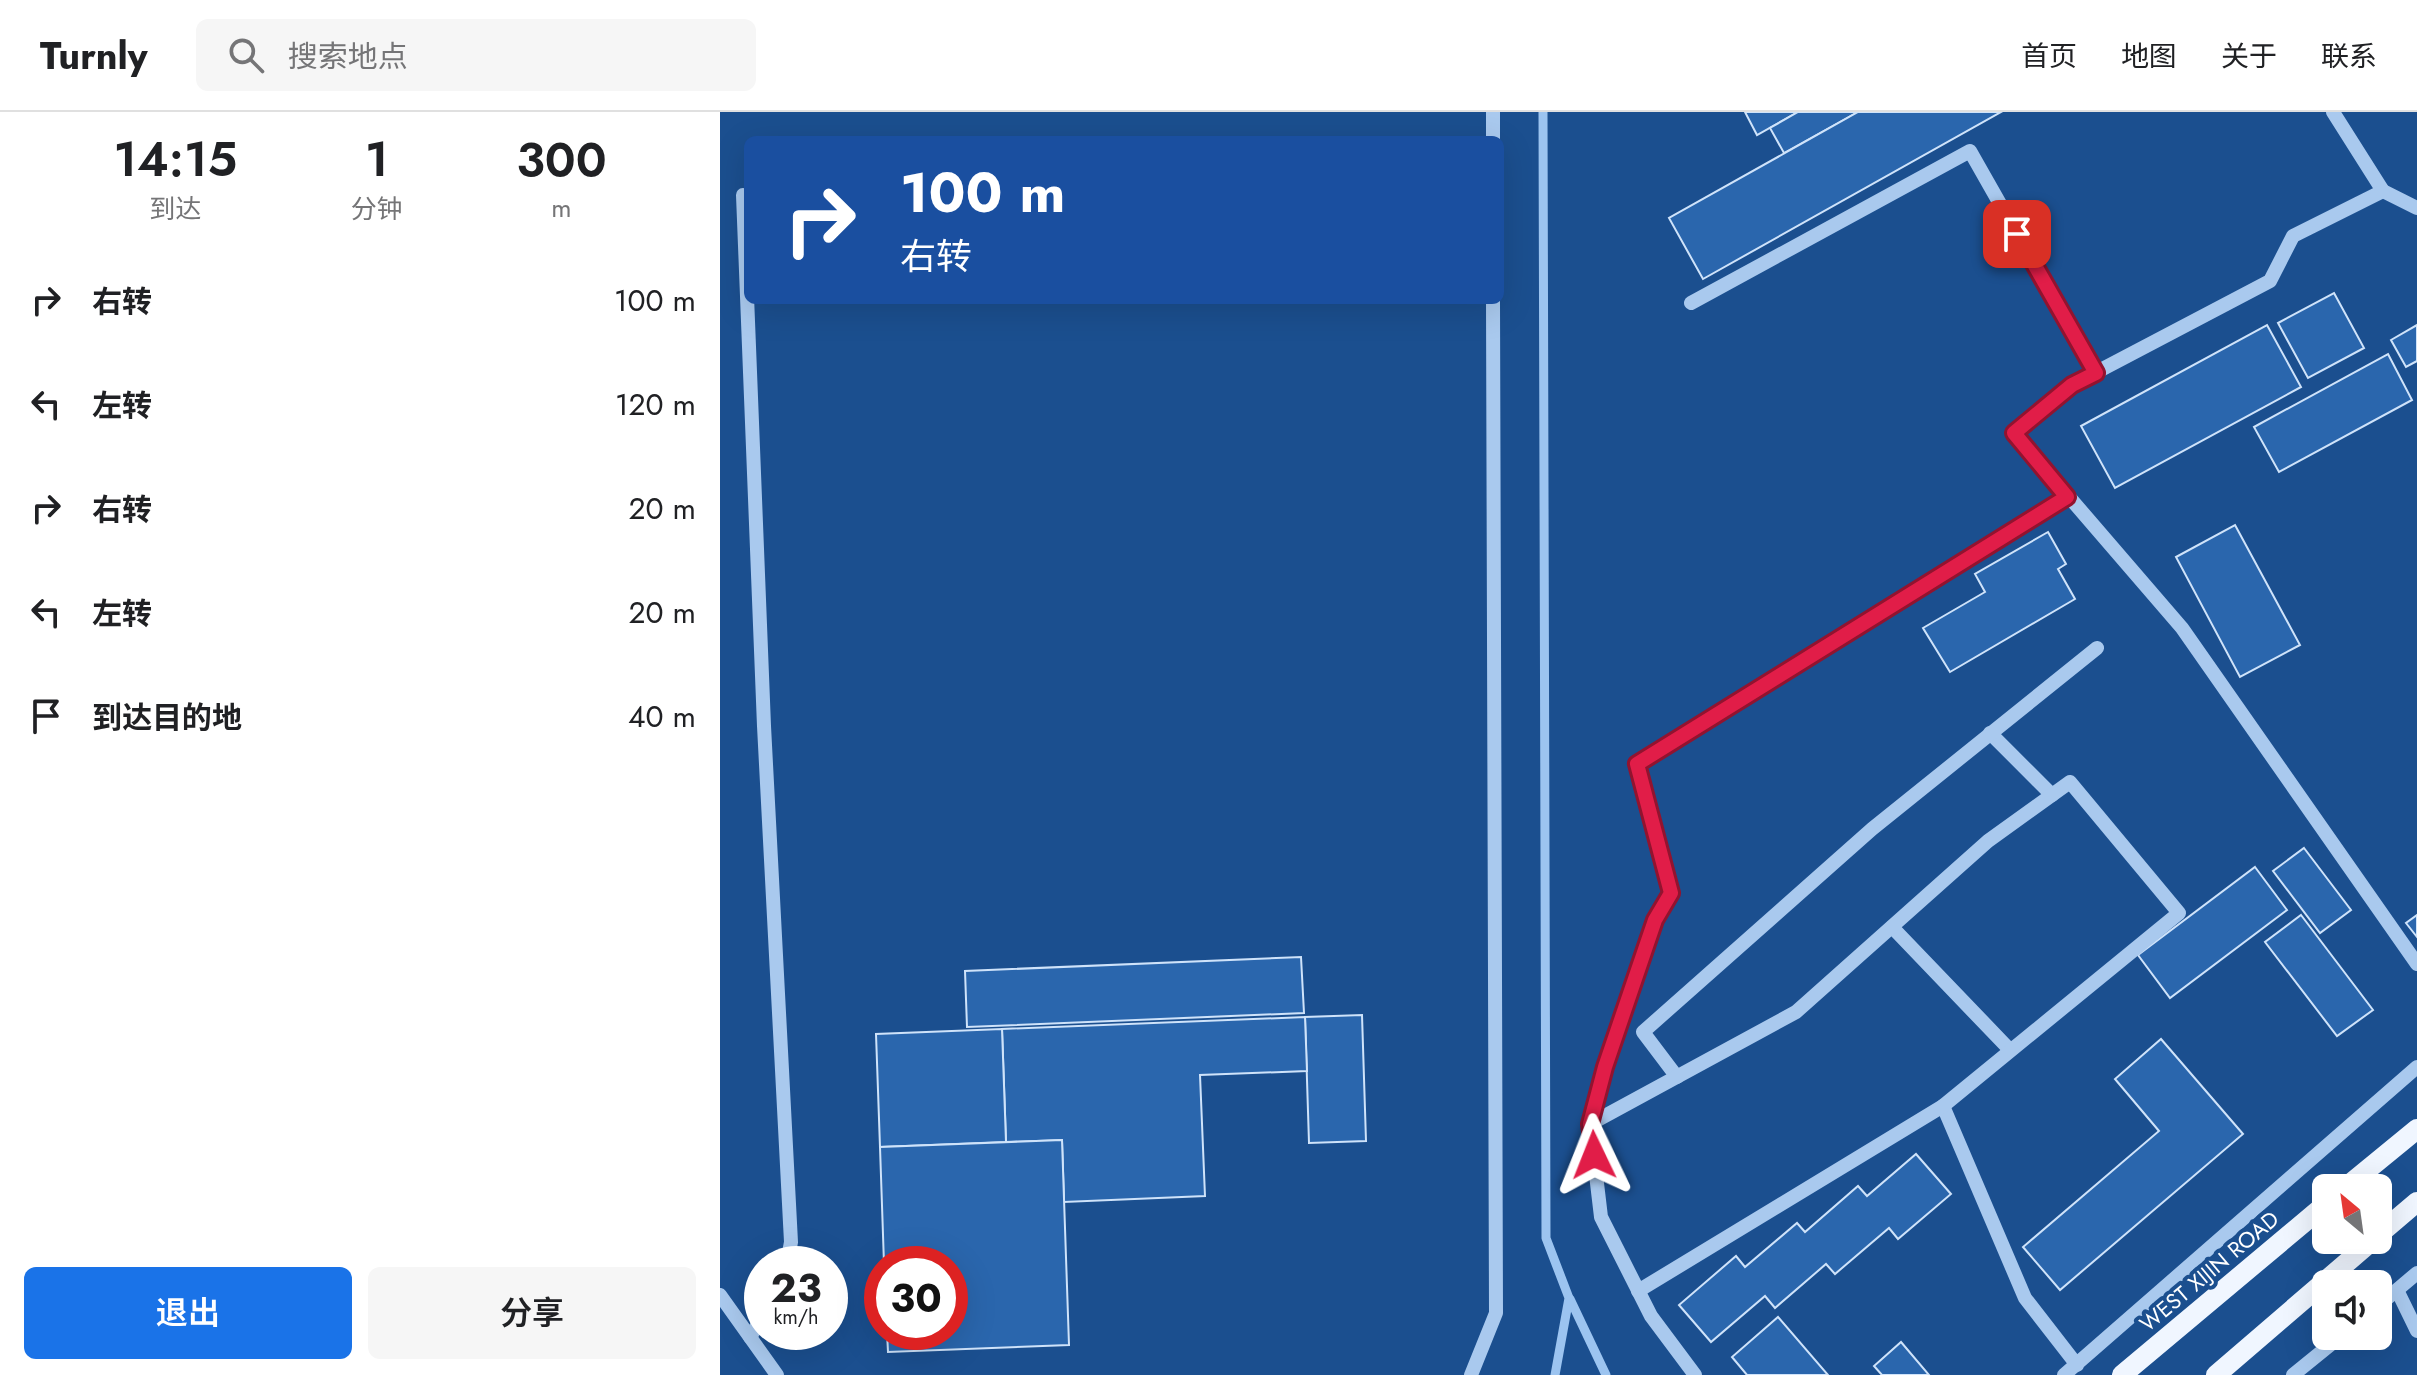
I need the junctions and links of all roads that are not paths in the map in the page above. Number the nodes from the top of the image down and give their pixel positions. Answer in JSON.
{"nodes":[{"id":1,"x":1493,"y":112,"type":"edge"},
{"id":2,"x":2333,"y":112,"type":"edge"},
{"id":3,"x":1493,"y":136,"type":"edge"},
{"id":4,"x":2383,"y":191,"type":"junction"},
{"id":5,"x":743,"y":195,"type":"dead end"},
{"id":6,"x":2417,"y":208,"type":"edge"},
{"id":7,"x":744,"y":220,"type":"edge"},
{"id":8,"x":1691,"y":303,"type":"dead end"},
{"id":9,"x":747,"y":304,"type":"edge"},
{"id":10,"x":1493,"y":304,"type":"edge"},
{"id":11,"x":2096,"y":373,"type":"junction"},
{"id":12,"x":2067,"y":497,"type":"junction"},
{"id":13,"x":2097,"y":648,"type":"dead end"},
{"id":14,"x":1990,"y":733,"type":"junction"},
{"id":15,"x":2052,"y":795,"type":"junction"},
{"id":16,"x":1892,"y":927,"type":"junction"},
{"id":17,"x":2417,"y":964,"type":"edge"},
{"id":18,"x":2010,"y":1050,"type":"junction"},
{"id":19,"x":2417,"y":1067,"type":"edge"},
{"id":20,"x":1677,"y":1077,"type":"junction"},
{"id":21,"x":1943,"y":1106,"type":"junction"},
{"id":22,"x":1590,"y":1124,"type":"junction"},
{"id":23,"x":2417,"y":1129,"type":"edge"},
{"id":24,"x":2362,"y":1174,"type":"edge"},
{"id":25,"x":2417,"y":1202,"type":"edge"},
{"id":26,"x":2312,"y":1216,"type":"edge"},
{"id":27,"x":2392,"y":1223,"type":"edge"},
{"id":28,"x":790,"y":1246,"type":"edge"},
{"id":29,"x":2357,"y":1254,"type":"edge"},
{"id":30,"x":2417,"y":1273,"type":"edge"},
{"id":31,"x":2397,"y":1290,"type":"junction"},
{"id":32,"x":1638,"y":1291,"type":"junction"},
{"id":33,"x":2392,"y":1294,"type":"edge"},
{"id":34,"x":720,"y":1295,"type":"edge"},
{"id":35,"x":744,"y":1329,"type":"edge"},
{"id":36,"x":2417,"y":1331,"type":"edge"},
{"id":37,"x":759,"y":1350,"type":"edge"},
{"id":38,"x":2324,"y":1350,"type":"edge"},
{"id":39,"x":2077,"y":1365,"type":"junction"},
{"id":40,"x":777,"y":1375,"type":"edge"},
{"id":41,"x":1471,"y":1375,"type":"edge"},
{"id":42,"x":1695,"y":1375,"type":"edge"},
{"id":43,"x":2064,"y":1375,"type":"edge"},
{"id":44,"x":2122,"y":1375,"type":"edge"},
{"id":45,"x":2216,"y":1375,"type":"edge"},
{"id":46,"x":2293,"y":1375,"type":"edge"}],
"edges":[{"from":1,"to":3,"type":"street"},
{"from":2,"to":4,"type":"street"},
{"from":4,"to":6,"type":"street"},
{"from":4,"to":11,"type":"street"},
{"from":5,"to":7,"type":"street"},
{"from":8,"to":11,"type":"street"},
{"from":9,"to":28,"type":"street"},
{"from":10,"to":41,"type":"street"},
{"from":11,"to":12,"type":"street"},
{"from":12,"to":17,"type":"street"},
{"from":12,"to":22,"type":"street"},
{"from":13,"to":14,"type":"street"},
{"from":14,"to":15,"type":"street"},
{"from":14,"to":20,"type":"street"},
{"from":15,"to":16,"type":"street"},
{"from":15,"to":18,"type":"street"},
{"from":16,"to":18,"type":"street"},
{"from":16,"to":20,"type":"street"},
{"from":18,"to":21,"type":"street"},
{"from":19,"to":39,"type":"street"},
{"from":20,"to":22,"type":"street"},
{"from":21,"to":32,"type":"street"},
{"from":21,"to":39,"type":"street"},
{"from":22,"to":32,"type":"street"},
{"from":23,"to":24,"type":"main road"},
{"from":25,"to":27,"type":"main road"},
{"from":26,"to":44,"type":"main road","name":"WEST XIJIN ROAD"},
{"from":29,"to":45,"type":"main road"},
{"from":30,"to":31,"type":"street"},
{"from":31,"to":33,"type":"street"},
{"from":31,"to":36,"type":"street"},
{"from":32,"to":42,"type":"street"},
{"from":34,"to":35,"type":"street"},
{"from":37,"to":40,"type":"street"},
{"from":38,"to":46,"type":"street"},
{"from":39,"to":43,"type":"street"}]}
